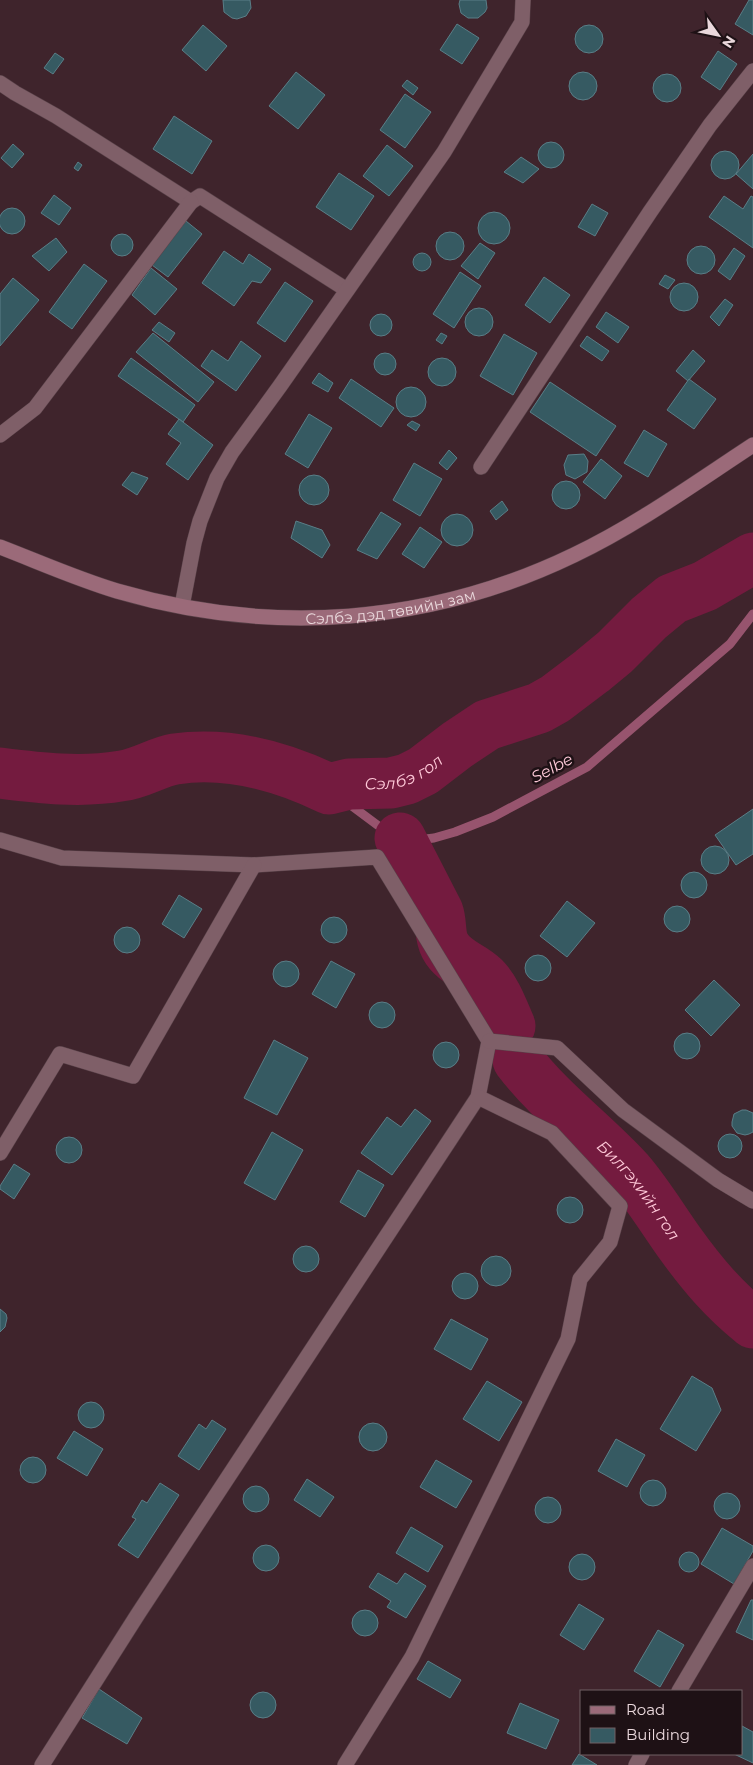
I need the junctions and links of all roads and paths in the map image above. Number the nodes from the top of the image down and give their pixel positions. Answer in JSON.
{"nodes":[{"id":1,"x":523,"y":0,"type":"edge"},
{"id":2,"x":753,"y":73,"type":"edge"},
{"id":3,"x":0,"y":83,"type":"edge"},
{"id":4,"x":191,"y":202,"type":"junction"},
{"id":5,"x":347,"y":290,"type":"junction"},
{"id":6,"x":0,"y":435,"type":"edge"},
{"id":7,"x":753,"y":445,"type":"edge"},
{"id":8,"x":481,"y":467,"type":"dead end"},
{"id":9,"x":0,"y":547,"type":"edge"},
{"id":10,"x":182,"y":606,"type":"junction"},
{"id":11,"x":0,"y":840,"type":"edge"},
{"id":12,"x":254,"y":864,"type":"junction"},
{"id":13,"x":489,"y":1041,"type":"junction"},
{"id":14,"x":478,"y":1096,"type":"junction"},
{"id":15,"x":0,"y":1153,"type":"edge"},
{"id":16,"x":753,"y":1202,"type":"edge"},
{"id":17,"x":753,"y":1566,"type":"edge"},
{"id":18,"x":680,"y":1690,"type":"edge"},
{"id":19,"x":42,"y":1765,"type":"edge"},
{"id":20,"x":345,"y":1765,"type":"edge"}],
"edges":[{"from":1,"to":5,"type":"street"},
{"from":2,"to":8,"type":"street"},
{"from":3,"to":4,"type":"street"},
{"from":4,"to":5,"type":"street"},
{"from":4,"to":6,"type":"street"},
{"from":5,"to":10,"type":"street"},
{"from":7,"to":10,"type":"street","name":"Сэлбэ дэд төвийн зам"},
{"from":9,"to":10,"type":"street","name":"Сэлбэ дэд төвийн зам"},
{"from":11,"to":12,"type":"street"},
{"from":12,"to":13,"type":"street"},
{"from":12,"to":15,"type":"street"},
{"from":13,"to":14,"type":"street"},
{"from":13,"to":16,"type":"street"},
{"from":14,"to":19,"type":"street"},
{"from":14,"to":20,"type":"street"},
{"from":17,"to":18,"type":"street"}]}
